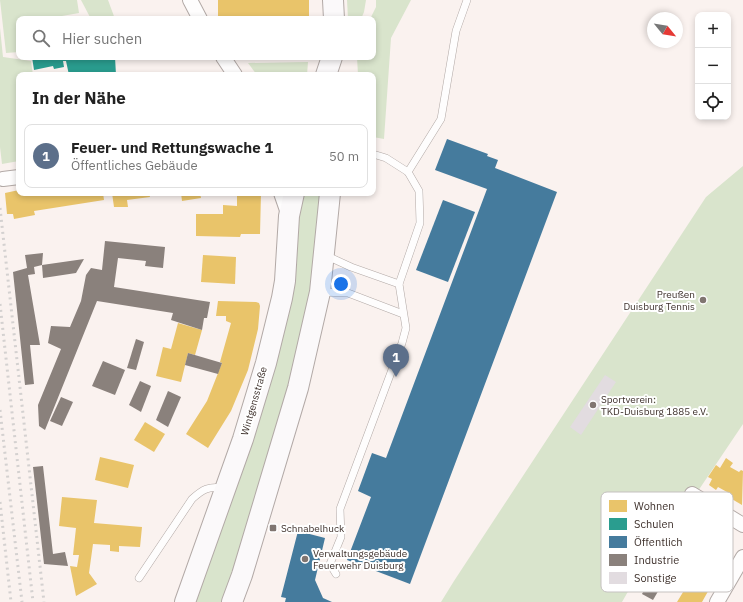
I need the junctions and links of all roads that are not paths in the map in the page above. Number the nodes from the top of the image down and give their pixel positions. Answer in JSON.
{"nodes":[{"id":1,"x":190,"y":0,"type":"edge"},
{"id":2,"x":333,"y":0,"type":"edge"},
{"id":3,"x":467,"y":0,"type":"edge"},
{"id":4,"x":198,"y":16,"type":"edge"},
{"id":5,"x":334,"y":16,"type":"edge"},
{"id":6,"x":225,"y":60,"type":"edge"},
{"id":7,"x":331,"y":60,"type":"edge"},
{"id":8,"x":336,"y":60,"type":"edge"},
{"id":9,"x":233,"y":72,"type":"edge"},
{"id":10,"x":327,"y":72,"type":"edge"},
{"id":11,"x":338,"y":72,"type":"edge"},
{"id":12,"x":376,"y":155,"type":"edge"},
{"id":13,"x":408,"y":172,"type":"junction"},
{"id":14,"x":16,"y":177,"type":"edge"},
{"id":15,"x":3,"y":179,"type":"dead end"},
{"id":16,"x":282,"y":196,"type":"edge"},
{"id":17,"x":293,"y":196,"type":"edge"},
{"id":18,"x":330,"y":196,"type":"edge"},
{"id":19,"x":289,"y":216,"type":"junction"},
{"id":20,"x":324,"y":254,"type":"junction"},
{"id":21,"x":400,"y":284,"type":"junction"},
{"id":22,"x":320,"y":292,"type":"junction"},
{"id":23,"x":403,"y":314,"type":"junction"},
{"id":24,"x":226,"y":488,"type":"junction"},
{"id":25,"x":733,"y":519,"type":"edge"},
{"id":26,"x":743,"y":525,"type":"edge"},
{"id":27,"x":743,"y":557,"type":"edge"},
{"id":28,"x":336,"y":574,"type":"dead end"},
{"id":29,"x":733,"y":574,"type":"edge"},
{"id":30,"x":242,"y":575,"type":"junction"},
{"id":31,"x":139,"y":578,"type":"dead end"},
{"id":32,"x":723,"y":592,"type":"edge"},
{"id":33,"x":185,"y":602,"type":"edge"},
{"id":34,"x":232,"y":602,"type":"edge"},
{"id":35,"x":246,"y":602,"type":"edge"},
{"id":36,"x":717,"y":602,"type":"edge"}],
"edges":[{"from":1,"to":4,"type":"street"},
{"from":2,"to":5,"type":"main road"},
{"from":3,"to":13,"type":"lane"},
{"from":6,"to":9,"type":"street"},
{"from":7,"to":10,"type":"main road"},
{"from":8,"to":11,"type":"main road"},
{"from":12,"to":13,"type":"lane"},
{"from":13,"to":21,"type":"lane"},
{"from":14,"to":15,"type":"street"},
{"from":16,"to":19,"type":"street"},
{"from":17,"to":19,"type":"main road","name":"Wintgensstraße"},
{"from":18,"to":20,"type":"main road"},
{"from":19,"to":24,"type":"main road","name":"Wintgensstraße"},
{"from":20,"to":21,"type":"lane"},
{"from":20,"to":22,"type":"main road"},
{"from":21,"to":23,"type":"lane"},
{"from":22,"to":23,"type":"lane"},
{"from":22,"to":30,"type":"main road"},
{"from":23,"to":28,"type":"lane"},
{"from":24,"to":31,"type":"lane"},
{"from":24,"to":33,"type":"main road","name":"Wintgensstraße"},
{"from":25,"to":26,"type":"street"},
{"from":27,"to":29,"type":"street"},
{"from":30,"to":34,"type":"main road"},
{"from":30,"to":35,"type":"main road"},
{"from":32,"to":36,"type":"street"}]}
